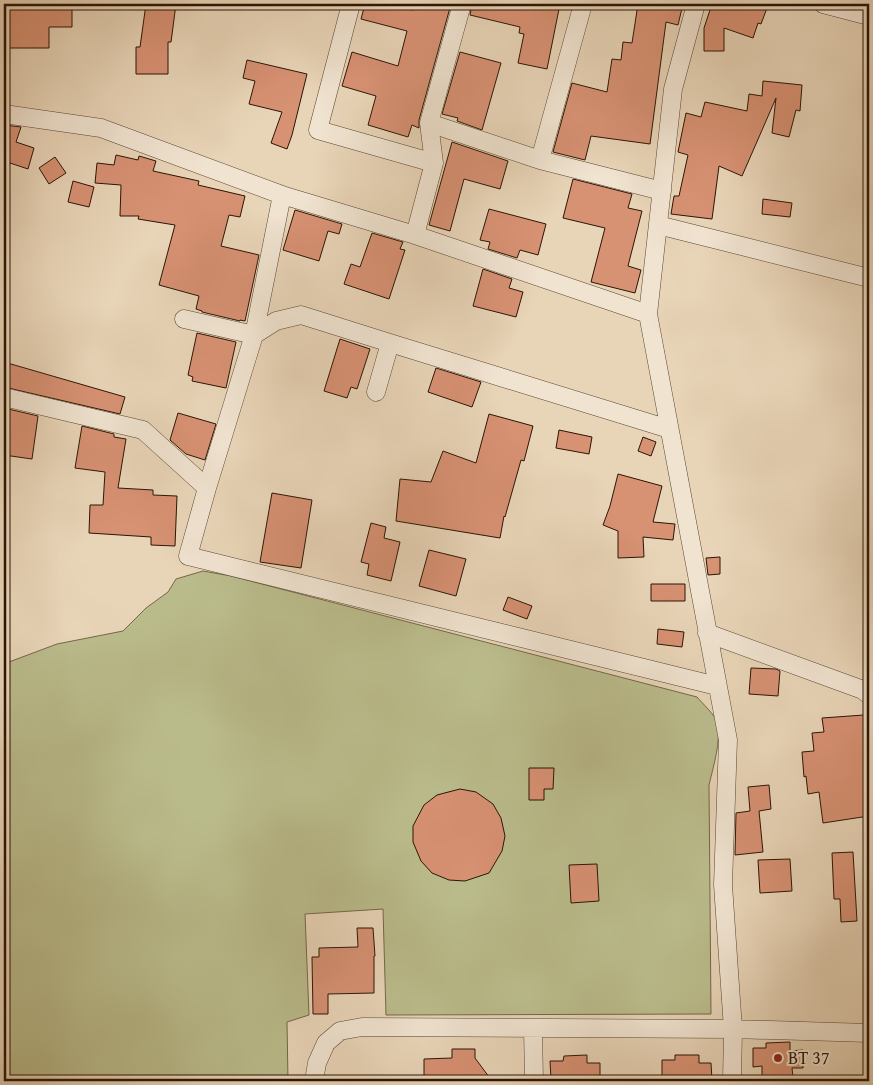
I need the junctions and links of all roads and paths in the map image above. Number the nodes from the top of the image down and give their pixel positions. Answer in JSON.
{"nodes":[{"id":1,"x":351,"y":4,"type":"edge"},
{"id":2,"x":462,"y":4,"type":"edge"},
{"id":3,"x":583,"y":4,"type":"edge"},
{"id":4,"x":696,"y":4,"type":"edge"},
{"id":5,"x":823,"y":4,"type":"edge"},
{"id":6,"x":869,"y":16,"type":"edge"},
{"id":7,"x":4,"y":114,"type":"edge"},
{"id":8,"x":429,"y":122,"type":"junction"},
{"id":9,"x":540,"y":160,"type":"junction"},
{"id":10,"x":434,"y":163,"type":"junction"},
{"id":11,"x":662,"y":191,"type":"junction"},
{"id":12,"x":282,"y":195,"type":"junction"},
{"id":13,"x":658,"y":225,"type":"junction"},
{"id":14,"x":414,"y":235,"type":"junction"},
{"id":15,"x":869,"y":278,"type":"edge"},
{"id":16,"x":648,"y":314,"type":"junction"},
{"id":17,"x":184,"y":319,"type":"dead end"},
{"id":18,"x":254,"y":336,"type":"junction"},
{"id":19,"x":390,"y":343,"type":"junction"},
{"id":20,"x":376,"y":392,"type":"dead end"},
{"id":21,"x":4,"y":397,"type":"edge"},
{"id":22,"x":669,"y":429,"type":"junction"},
{"id":23,"x":207,"y":488,"type":"junction"},
{"id":24,"x":707,"y":633,"type":"junction"},
{"id":25,"x":718,"y":686,"type":"junction"},
{"id":26,"x":869,"y":695,"type":"edge"},
{"id":27,"x":533,"y":1028,"type":"junction"},
{"id":28,"x":733,"y":1029,"type":"junction"},
{"id":29,"x":869,"y":1033,"type":"edge"},
{"id":30,"x":314,"y":1081,"type":"edge"},
{"id":31,"x":534,"y":1081,"type":"edge"},
{"id":32,"x":732,"y":1081,"type":"edge"}],
"edges":[{"from":1,"to":10,"type":"street"},
{"from":2,"to":8,"type":"street"},
{"from":3,"to":9,"type":"street"},
{"from":4,"to":11,"type":"street"},
{"from":5,"to":6,"type":"street"},
{"from":7,"to":12,"type":"street"},
{"from":8,"to":9,"type":"street"},
{"from":8,"to":10,"type":"street"},
{"from":9,"to":11,"type":"street"},
{"from":10,"to":14,"type":"street"},
{"from":11,"to":13,"type":"street"},
{"from":12,"to":14,"type":"street"},
{"from":12,"to":18,"type":"street"},
{"from":13,"to":15,"type":"street"},
{"from":13,"to":16,"type":"street"},
{"from":14,"to":16,"type":"street"},
{"from":16,"to":22,"type":"street"},
{"from":17,"to":18,"type":"street"},
{"from":18,"to":19,"type":"street"},
{"from":18,"to":23,"type":"street"},
{"from":19,"to":20,"type":"street"},
{"from":19,"to":22,"type":"street"},
{"from":21,"to":23,"type":"street"},
{"from":22,"to":24,"type":"street"},
{"from":23,"to":25,"type":"street"},
{"from":24,"to":25,"type":"street"},
{"from":24,"to":26,"type":"street"},
{"from":25,"to":28,"type":"street"},
{"from":27,"to":28,"type":"street"},
{"from":27,"to":30,"type":"street"},
{"from":27,"to":31,"type":"street"},
{"from":28,"to":29,"type":"street"},
{"from":28,"to":32,"type":"street"}]}
